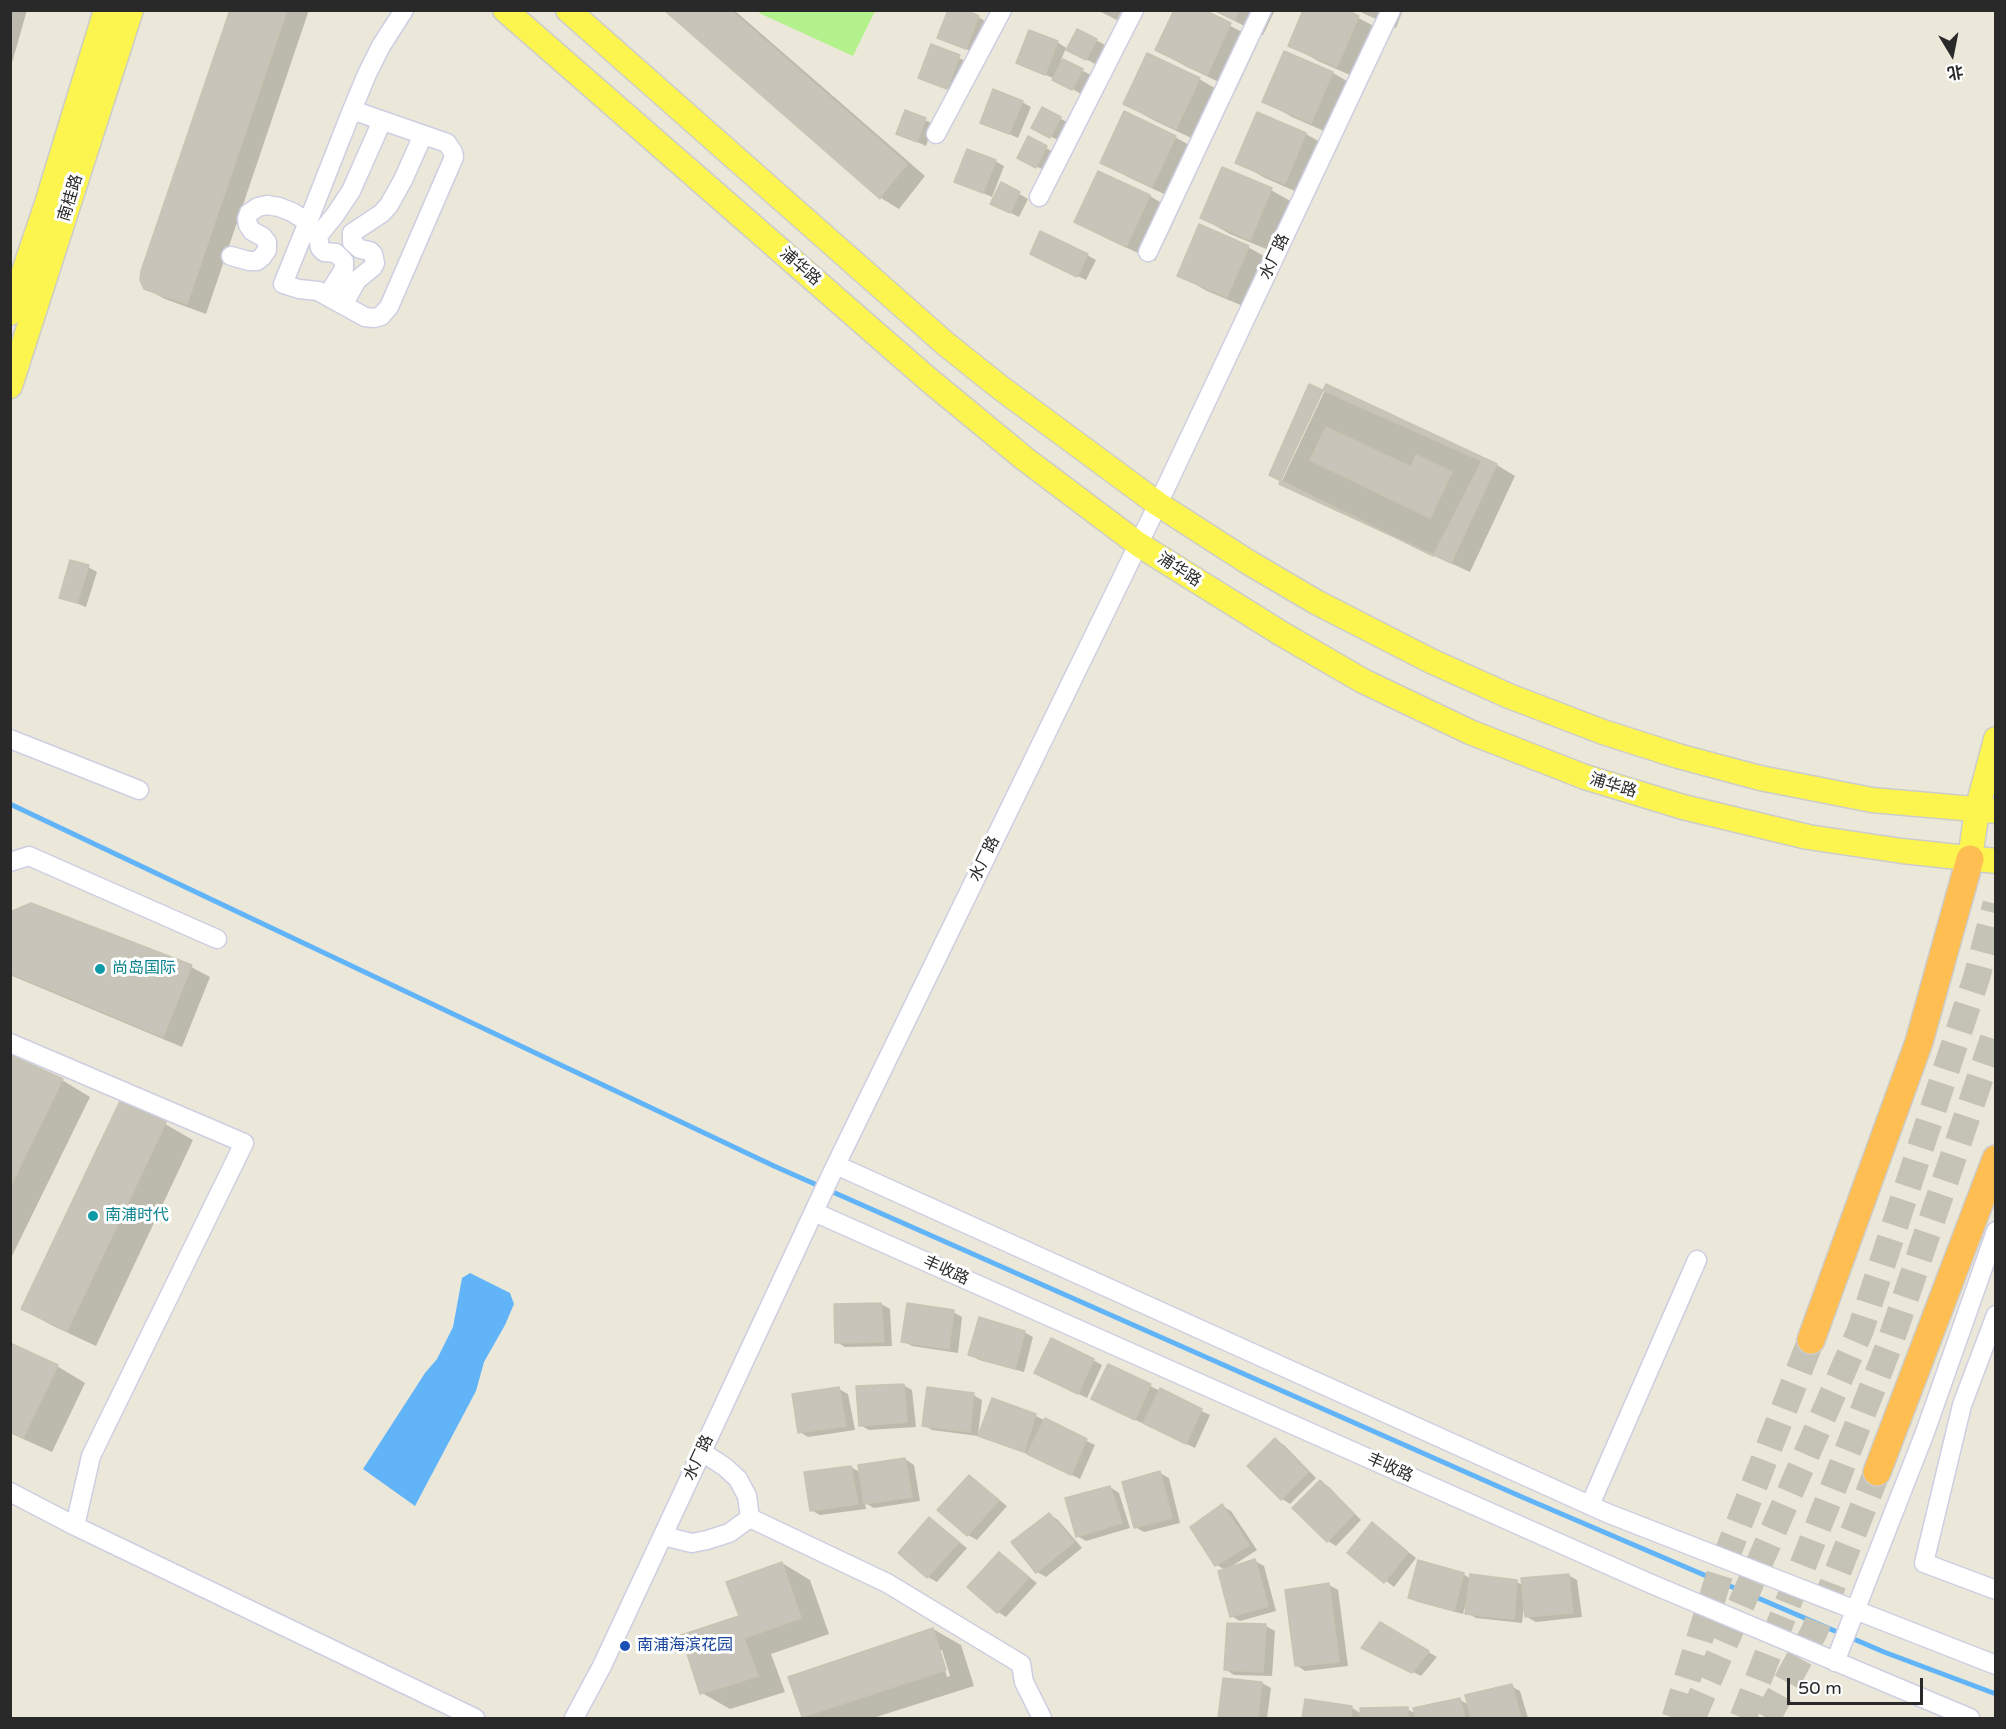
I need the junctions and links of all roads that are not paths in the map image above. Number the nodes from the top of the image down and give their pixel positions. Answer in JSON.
{"nodes":[{"id":1,"x":106,"y":10,"type":"edge"},
{"id":2,"x":131,"y":10,"type":"edge"},
{"id":3,"x":404,"y":10,"type":"edge"},
{"id":4,"x":505,"y":10,"type":"edge"},
{"id":5,"x":568,"y":10,"type":"edge"},
{"id":6,"x":1002,"y":10,"type":"edge"},
{"id":7,"x":1134,"y":10,"type":"edge"},
{"id":8,"x":1262,"y":10,"type":"edge"},
{"id":9,"x":1391,"y":10,"type":"edge"},
{"id":10,"x":352,"y":110,"type":"junction"},
{"id":11,"x":382,"y":121,"type":"junction"},
{"id":12,"x":936,"y":134,"type":"dead end"},
{"id":13,"x":423,"y":135,"type":"junction"},
{"id":14,"x":1039,"y":197,"type":"dead end"},
{"id":15,"x":308,"y":222,"type":"junction"},
{"id":16,"x":1148,"y":252,"type":"dead end"},
{"id":17,"x":231,"y":256,"type":"dead end"},
{"id":18,"x":327,"y":296,"type":"junction"},
{"id":19,"x":343,"y":305,"type":"junction"},
{"id":20,"x":10,"y":313,"type":"edge"},
{"id":21,"x":10,"y":386,"type":"edge"},
{"id":22,"x":1158,"y":504,"type":"junction"},
{"id":23,"x":1138,"y":544,"type":"junction"},
{"id":24,"x":10,"y":739,"type":"edge"},
{"id":25,"x":1995,"y":739,"type":"edge"},
{"id":26,"x":139,"y":790,"type":"dead end"},
{"id":27,"x":1986,"y":810,"type":"edge"},
{"id":28,"x":1983,"y":860,"type":"edge"},
{"id":29,"x":10,"y":862,"type":"edge"},
{"id":30,"x":217,"y":939,"type":"dead end"},
{"id":31,"x":10,"y":1043,"type":"edge"},
{"id":32,"x":1995,"y":1159,"type":"edge"},
{"id":33,"x":834,"y":1170,"type":"junction"},
{"id":34,"x":817,"y":1204,"type":"junction"},
{"id":35,"x":1995,"y":1231,"type":"edge"},
{"id":36,"x":1697,"y":1260,"type":"dead end"},
{"id":37,"x":1995,"y":1315,"type":"edge"},
{"id":38,"x":1811,"y":1340,"type":"tunnel mouth"},
{"id":39,"x":702,"y":1452,"type":"junction"},
{"id":40,"x":1877,"y":1473,"type":"tunnel mouth"},
{"id":41,"x":10,"y":1492,"type":"edge"},
{"id":42,"x":1590,"y":1505,"type":"junction"},
{"id":43,"x":750,"y":1518,"type":"junction"},
{"id":44,"x":75,"y":1526,"type":"junction"},
{"id":45,"x":663,"y":1536,"type":"junction"},
{"id":46,"x":1995,"y":1590,"type":"edge"},
{"id":47,"x":1835,"y":1662,"type":"junction"},
{"id":48,"x":1995,"y":1665,"type":"edge"},
{"id":49,"x":475,"y":1719,"type":"edge"},
{"id":50,"x":574,"y":1719,"type":"edge"},
{"id":51,"x":1042,"y":1719,"type":"edge"},
{"id":52,"x":1970,"y":1719,"type":"edge"}],
"edges":[{"from":1,"to":20,"type":"main road","name":"南桂路"},
{"from":2,"to":21,"type":"main road","name":"南桂路"},
{"from":3,"to":10,"type":"street"},
{"from":4,"to":23,"type":"main road","name":"浦华路"},
{"from":5,"to":22,"type":"main road"},
{"from":6,"to":12,"type":"street"},
{"from":7,"to":14,"type":"street"},
{"from":8,"to":16,"type":"street"},
{"from":9,"to":22,"type":"street","name":"水厂路"},
{"from":10,"to":11,"type":"street"},
{"from":10,"to":15,"type":"street"},
{"from":11,"to":13,"type":"street"},
{"from":11,"to":18,"type":"street"},
{"from":13,"to":19,"type":"street"},
{"from":13,"to":19,"type":"street"},
{"from":15,"to":17,"type":"street"},
{"from":15,"to":18,"type":"street"},
{"from":18,"to":19,"type":"street"},
{"from":22,"to":23,"type":"street","name":"水厂路"},
{"from":22,"to":27,"type":"main road"},
{"from":23,"to":28,"type":"main road","name":"浦华路"},
{"from":23,"to":33,"type":"street","name":"水厂路"},
{"from":24,"to":26,"type":"street"},
{"from":25,"to":27,"type":"main road"},
{"from":27,"to":28,"type":"main road"},
{"from":28,"to":38,"type":"highway"},
{"from":29,"to":30,"type":"street"},
{"from":31,"to":44,"type":"street"},
{"from":32,"to":40,"type":"highway"},
{"from":33,"to":34,"type":"street","name":"水厂路"},
{"from":33,"to":42,"type":"street"},
{"from":34,"to":39,"type":"street","name":"水厂路"},
{"from":34,"to":47,"type":"street","name":"丰收路"},
{"from":35,"to":47,"type":"street"},
{"from":36,"to":42,"type":"street"},
{"from":37,"to":46,"type":"street"},
{"from":39,"to":43,"type":"street"},
{"from":39,"to":45,"type":"street","name":"水厂路"},
{"from":41,"to":44,"type":"street"},
{"from":42,"to":48,"type":"street"},
{"from":43,"to":45,"type":"street"},
{"from":43,"to":51,"type":"street"},
{"from":44,"to":49,"type":"street"},
{"from":45,"to":50,"type":"street","name":"水厂路"},
{"from":47,"to":52,"type":"street","name":"丰收路"}]}
